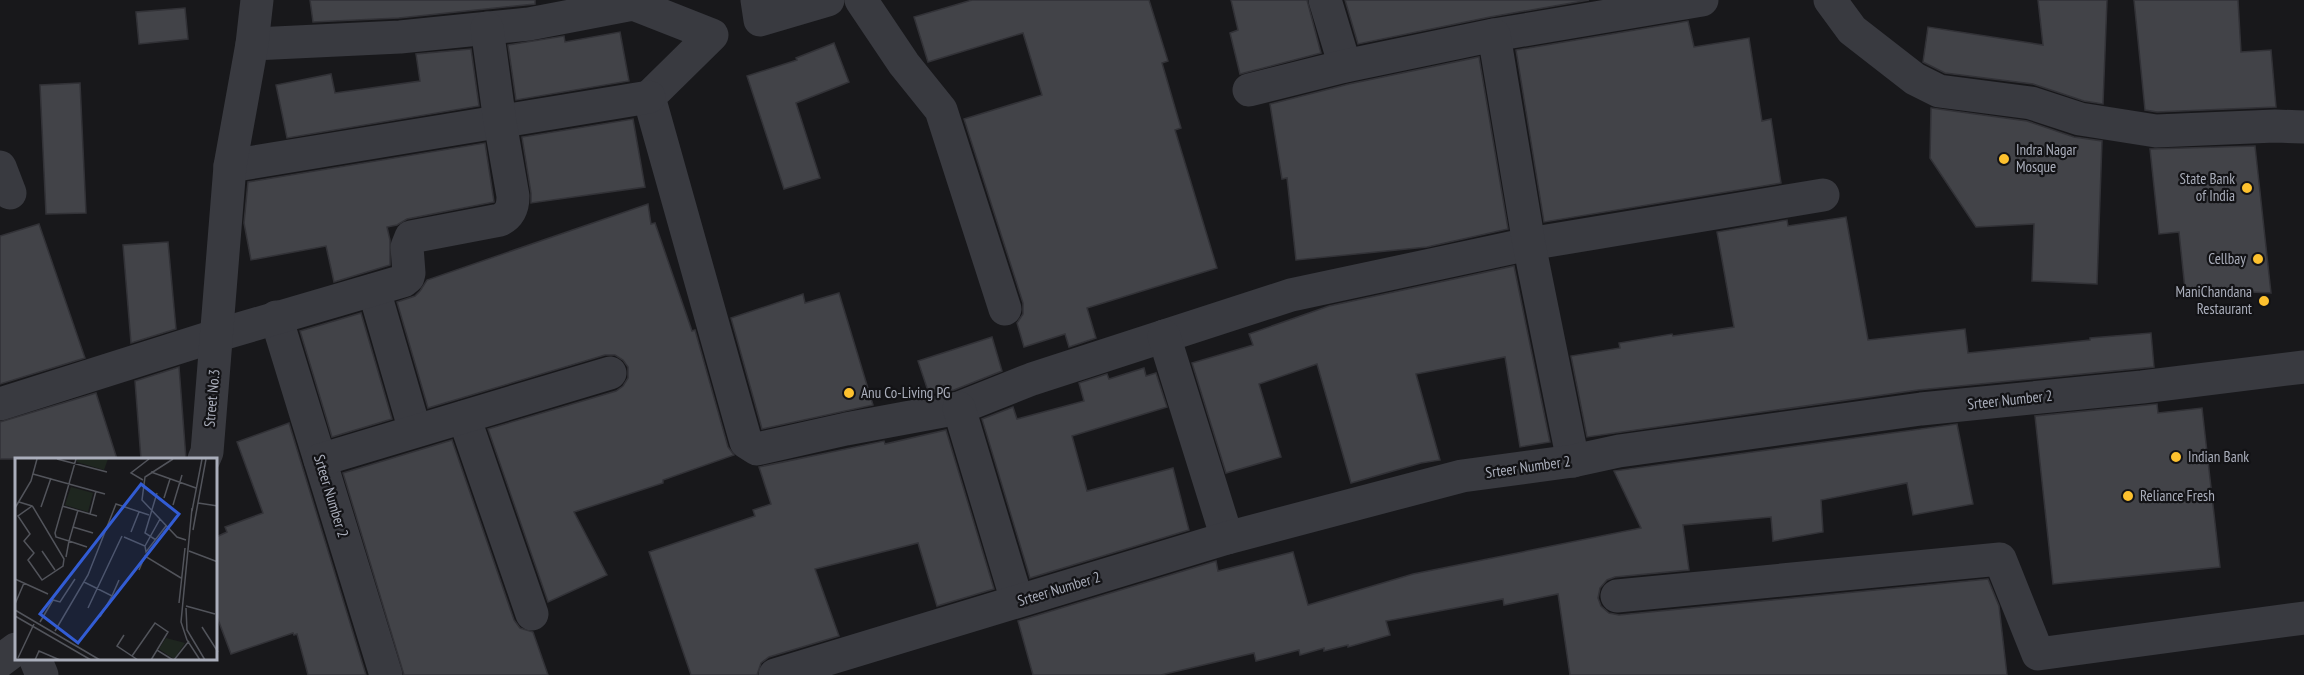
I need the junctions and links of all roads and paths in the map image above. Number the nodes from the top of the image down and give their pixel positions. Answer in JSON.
{"nodes":[{"id":1,"x":256,"y":0,"type":"edge"},
{"id":2,"x":828,"y":0,"type":"edge"},
{"id":3,"x":861,"y":0,"type":"edge"},
{"id":4,"x":1325,"y":0,"type":"edge"},
{"id":5,"x":1702,"y":0,"type":"edge"},
{"id":6,"x":1830,"y":0,"type":"edge"},
{"id":7,"x":758,"y":10,"type":"edge"},
{"id":8,"x":1574,"y":11,"type":"edge"},
{"id":9,"x":487,"y":28,"type":"junction"},
{"id":10,"x":712,"y":35,"type":"junction"},
{"id":11,"x":1494,"y":36,"type":"junction"},
{"id":12,"x":252,"y":44,"type":"junction"},
{"id":13,"x":1345,"y":66,"type":"junction"},
{"id":14,"x":1249,"y":90,"type":"dead end"},
{"id":15,"x":649,"y":97,"type":"junction"},
{"id":16,"x":500,"y":122,"type":"junction"},
{"id":17,"x":2304,"y":127,"type":"edge"},
{"id":18,"x":230,"y":166,"type":"junction"},
{"id":19,"x":1823,"y":195,"type":"dead end"},
{"id":20,"x":1529,"y":244,"type":"junction"},
{"id":21,"x":374,"y":290,"type":"junction"},
{"id":22,"x":1005,"y":309,"type":"dead end"},
{"id":23,"x":276,"y":317,"type":"junction"},
{"id":24,"x":215,"y":336,"type":"junction"},
{"id":25,"x":1164,"y":336,"type":"junction"},
{"id":26,"x":2304,"y":367,"type":"edge"},
{"id":27,"x":610,"y":373,"type":"dead end"},
{"id":28,"x":0,"y":404,"type":"edge"},
{"id":29,"x":959,"y":408,"type":"junction"},
{"id":30,"x":464,"y":417,"type":"junction"},
{"id":31,"x":415,"y":431,"type":"junction"},
{"id":32,"x":204,"y":458,"type":"edge"},
{"id":33,"x":320,"y":460,"type":"junction"},
{"id":34,"x":1573,"y":461,"type":"junction"},
{"id":35,"x":1227,"y":538,"type":"junction"},
{"id":36,"x":1617,"y":596,"type":"dead end"},
{"id":37,"x":1017,"y":601,"type":"junction"},
{"id":38,"x":532,"y":614,"type":"dead end"},
{"id":39,"x":2304,"y":618,"type":"edge"},
{"id":40,"x":15,"y":649,"type":"edge"},
{"id":41,"x":36,"y":660,"type":"edge"},
{"id":42,"x":0,"y":661,"type":"edge"},
{"id":43,"x":42,"y":675,"type":"edge"},
{"id":44,"x":386,"y":675,"type":"edge"},
{"id":45,"x":775,"y":675,"type":"edge"}],
"edges":[{"from":1,"to":12,"type":"street","name":"Street No.3"},
{"from":2,"to":7,"type":"street"},
{"from":3,"to":22,"type":"street"},
{"from":4,"to":13,"type":"street"},
{"from":5,"to":8,"type":"street"},
{"from":6,"to":17,"type":"street"},
{"from":7,"to":10,"type":"street"},
{"from":8,"to":11,"type":"street"},
{"from":9,"to":10,"type":"street"},
{"from":9,"to":12,"type":"street"},
{"from":9,"to":16,"type":"street"},
{"from":10,"to":15,"type":"street"},
{"from":11,"to":13,"type":"street"},
{"from":11,"to":20,"type":"street"},
{"from":12,"to":18,"type":"street","name":"Street No.3"},
{"from":13,"to":14,"type":"street"},
{"from":15,"to":16,"type":"street"},
{"from":15,"to":29,"type":"street"},
{"from":16,"to":18,"type":"street"},
{"from":16,"to":21,"type":"street"},
{"from":18,"to":24,"type":"street","name":"Street No.3"},
{"from":19,"to":20,"type":"street"},
{"from":20,"to":25,"type":"street"},
{"from":20,"to":34,"type":"street"},
{"from":21,"to":23,"type":"street"},
{"from":21,"to":31,"type":"street"},
{"from":23,"to":24,"type":"street"},
{"from":23,"to":33,"type":"street","name":"Srteer Number 2"},
{"from":24,"to":28,"type":"street"},
{"from":24,"to":32,"type":"street","name":"Street No.3"},
{"from":25,"to":29,"type":"street"},
{"from":25,"to":35,"type":"street"},
{"from":26,"to":34,"type":"street","name":"Srteer Number 2"},
{"from":27,"to":30,"type":"street"},
{"from":29,"to":37,"type":"street"},
{"from":30,"to":31,"type":"street"},
{"from":30,"to":38,"type":"street"},
{"from":31,"to":33,"type":"street"},
{"from":33,"to":44,"type":"street","name":"Srteer Number 2"},
{"from":34,"to":35,"type":"street","name":"Srteer Number 2"},
{"from":35,"to":37,"type":"street","name":"Srteer Number 2"},
{"from":36,"to":39,"type":"street"},
{"from":37,"to":45,"type":"street","name":"Srteer Number 2"},
{"from":40,"to":42,"type":"street"},
{"from":41,"to":43,"type":"street"}]}
